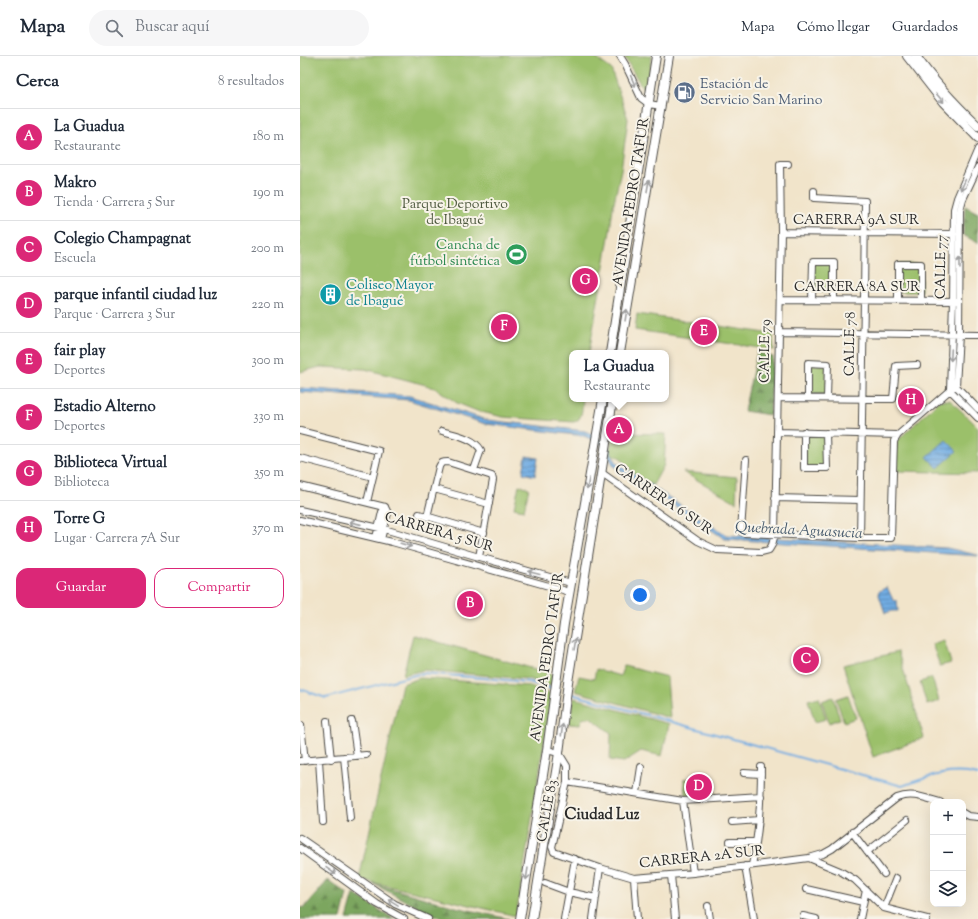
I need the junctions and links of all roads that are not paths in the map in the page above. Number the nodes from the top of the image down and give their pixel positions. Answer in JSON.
{"nodes":[{"id":1,"x":620,"y":56,"type":"edge"},
{"id":2,"x":656,"y":56,"type":"edge"},
{"id":3,"x":669,"y":56,"type":"edge"},
{"id":4,"x":907,"y":56,"type":"edge"},
{"id":5,"x":916,"y":56,"type":"edge"},
{"id":6,"x":649,"y":104,"type":"junction"},
{"id":7,"x":661,"y":106,"type":"junction"},
{"id":8,"x":978,"y":126,"type":"edge"},
{"id":9,"x":978,"y":138,"type":"edge"},
{"id":10,"x":978,"y":149,"type":"edge"},
{"id":11,"x":788,"y":164,"type":"dead end"},
{"id":12,"x":978,"y":167,"type":"edge"},
{"id":13,"x":814,"y":191,"type":"dead end"},
{"id":14,"x":956,"y":230,"type":"junction"},
{"id":15,"x":781,"y":232,"type":"junction"},
{"id":16,"x":865,"y":233,"type":"junction"},
{"id":17,"x":780,"y":300,"type":"junction"},
{"id":18,"x":812,"y":300,"type":"junction"},
{"id":19,"x":834,"y":300,"type":"junction"},
{"id":20,"x":864,"y":300,"type":"junction"},
{"id":21,"x":898,"y":300,"type":"junction"},
{"id":22,"x":921,"y":301,"type":"junction"},
{"id":23,"x":956,"y":301,"type":"junction"},
{"id":24,"x":779,"y":332,"type":"junction"},
{"id":25,"x":863,"y":333,"type":"junction"},
{"id":26,"x":956,"y":335,"type":"junction"},
{"id":27,"x":978,"y":335,"type":"edge"},
{"id":28,"x":610,"y":350,"type":"edge"},
{"id":29,"x":620,"y":350,"type":"edge"},
{"id":30,"x":917,"y":365,"type":"dead end"},
{"id":31,"x":956,"y":386,"type":"junction"},
{"id":32,"x":950,"y":390,"type":"junction"},
{"id":33,"x":778,"y":398,"type":"junction"},
{"id":34,"x":808,"y":398,"type":"junction"},
{"id":35,"x":827,"y":398,"type":"junction"},
{"id":36,"x":862,"y":399,"type":"junction"},
{"id":37,"x":602,"y":402,"type":"edge"},
{"id":38,"x":612,"y":402,"type":"edge"},
{"id":39,"x":978,"y":409,"type":"edge"},
{"id":40,"x":978,"y":418,"type":"edge"},
{"id":41,"x":300,"y":431,"type":"edge"},
{"id":42,"x":442,"y":431,"type":"dead end"},
{"id":43,"x":777,"y":432,"type":"junction"},
{"id":44,"x":804,"y":432,"type":"junction"},
{"id":45,"x":826,"y":433,"type":"junction"},
{"id":46,"x":862,"y":433,"type":"junction"},
{"id":47,"x":898,"y":434,"type":"junction"},
{"id":48,"x":300,"y":458,"type":"edge"},
{"id":49,"x":746,"y":460,"type":"dead end"},
{"id":50,"x":474,"y":470,"type":"junction"},
{"id":51,"x":602,"y":473,"type":"junction"},
{"id":52,"x":373,"y":477,"type":"junction"},
{"id":53,"x":300,"y":486,"type":"edge"},
{"id":54,"x":434,"y":489,"type":"junction"},
{"id":55,"x":775,"y":498,"type":"junction"},
{"id":56,"x":860,"y":500,"type":"junction"},
{"id":57,"x":367,"y":502,"type":"junction"},
{"id":58,"x":489,"y":504,"type":"junction"},
{"id":59,"x":300,"y":510,"type":"edge"},
{"id":60,"x":419,"y":514,"type":"dead end"},
{"id":61,"x":427,"y":517,"type":"junction"},
{"id":62,"x":300,"y":520,"type":"edge"},
{"id":63,"x":381,"y":529,"type":"junction"},
{"id":64,"x":484,"y":533,"type":"junction"},
{"id":65,"x":775,"y":536,"type":"junction"},
{"id":66,"x":379,"y":538,"type":"junction"},
{"id":67,"x":860,"y":538,"type":"junction"},
{"id":68,"x":479,"y":558,"type":"junction"},
{"id":69,"x":571,"y":583,"type":"junction"},
{"id":70,"x":569,"y":593,"type":"junction"},
{"id":71,"x":327,"y":721,"type":"dead end"},
{"id":72,"x":352,"y":721,"type":"dead end"},
{"id":73,"x":301,"y":725,"type":"edge"},
{"id":74,"x":547,"y":750,"type":"junction"},
{"id":75,"x":559,"y":753,"type":"junction"},
{"id":76,"x":366,"y":755,"type":"dead end"},
{"id":77,"x":357,"y":756,"type":"junction"},
{"id":78,"x":344,"y":757,"type":"junction"},
{"id":79,"x":331,"y":758,"type":"junction"},
{"id":80,"x":318,"y":760,"type":"junction"},
{"id":81,"x":303,"y":761,"type":"edge"},
{"id":82,"x":641,"y":767,"type":"dead end"},
{"id":83,"x":744,"y":773,"type":"dead end"},
{"id":84,"x":567,"y":782,"type":"junction"},
{"id":85,"x":637,"y":793,"type":"junction"},
{"id":86,"x":761,"y":796,"type":"junction"},
{"id":87,"x":930,"y":799,"type":"edge"},
{"id":88,"x":683,"y":801,"type":"junction"},
{"id":89,"x":966,"y":815,"type":"edge"},
{"id":90,"x":978,"y":817,"type":"edge"},
{"id":91,"x":350,"y":818,"type":"dead end"},
{"id":92,"x":759,"y":820,"type":"junction"},
{"id":93,"x":907,"y":820,"type":"dead end"},
{"id":94,"x":323,"y":822,"type":"dead end"},
{"id":95,"x":732,"y":822,"type":"dead end"},
{"id":96,"x":852,"y":832,"type":"junction"},
{"id":97,"x":300,"y":838,"type":"edge"},
{"id":98,"x":730,"y":842,"type":"dead end"},
{"id":99,"x":756,"y":842,"type":"junction"},
{"id":100,"x":300,"y":848,"type":"edge"},
{"id":101,"x":554,"y":852,"type":"joint"},
{"id":102,"x":867,"y":852,"type":"junction"},
{"id":103,"x":809,"y":858,"type":"junction"},
{"id":104,"x":575,"y":859,"type":"junction"},
{"id":105,"x":752,"y":865,"type":"junction"},
{"id":106,"x":745,"y":866,"type":"junction"},
{"id":107,"x":600,"y":868,"type":"junction"},
{"id":108,"x":693,"y":873,"type":"junction"},
{"id":109,"x":884,"y":874,"type":"dead end"},
{"id":110,"x":671,"y":875,"type":"junction"},
{"id":111,"x":634,"y":878,"type":"junction"},
{"id":112,"x":896,"y":878,"type":"dead end"},
{"id":113,"x":545,"y":883,"type":"dead end"},
{"id":114,"x":806,"y":889,"type":"dead end"},
{"id":115,"x":866,"y":890,"type":"junction"},
{"id":116,"x":569,"y":892,"type":"junction"},
{"id":117,"x":596,"y":898,"type":"junction"},
{"id":118,"x":863,"y":902,"type":"junction"},
{"id":119,"x":708,"y":906,"type":"dead end"},
{"id":120,"x":884,"y":908,"type":"junction"},
{"id":121,"x":803,"y":916,"type":"dead end"},
{"id":122,"x":404,"y":919,"type":"edge"},
{"id":123,"x":428,"y":919,"type":"edge"},
{"id":124,"x":520,"y":919,"type":"edge"},
{"id":125,"x":532,"y":919,"type":"edge"},
{"id":126,"x":564,"y":919,"type":"edge"},
{"id":127,"x":593,"y":919,"type":"edge"},
{"id":128,"x":637,"y":919,"type":"edge"},
{"id":129,"x":675,"y":919,"type":"edge"},
{"id":130,"x":710,"y":919,"type":"edge"},
{"id":131,"x":754,"y":919,"type":"edge"},
{"id":132,"x":816,"y":919,"type":"edge"},
{"id":133,"x":860,"y":919,"type":"edge"},
{"id":134,"x":927,"y":919,"type":"edge"}],
"edges":[{"from":1,"to":6,"type":"street","one_way":true},
{"from":2,"to":6,"type":"main road","name":"AVENIDA PEDRO TAFUR"},
{"from":3,"to":7,"type":"main road","name":"AVENIDA PEDRO TAFUR"},
{"from":4,"to":9,"type":"main road","one_way":true},
{"from":5,"to":8,"type":"main road"},
{"from":6,"to":7,"type":"street"},
{"from":6,"to":28,"type":"main road","name":"AVENIDA PEDRO TAFUR"},
{"from":29,"to":7,"type":"main road","name":"AVENIDA PEDRO TAFUR","one_way":true},
{"from":10,"to":14,"type":"street","name":"CALLE 77","one_way":true},
{"from":11,"to":15,"type":"street","name":"CALLE 79"},
{"from":12,"to":14,"type":"street","name":"CALLE 77"},
{"from":13,"to":16,"type":"street","name":"CALLE 78"},
{"from":14,"to":16,"type":"street","name":"CARERRA 9A SUR"},
{"from":14,"to":23,"type":"street","name":"CALLE 77"},
{"from":15,"to":16,"type":"street","name":"CARERRA 9A SUR"},
{"from":15,"to":17,"type":"street","name":"CALLE 79"},
{"from":16,"to":20,"type":"street","name":"CALLE 78"},
{"from":17,"to":18,"type":"street","name":"CARRERA 8A SUR"},
{"from":17,"to":24,"type":"street","name":"CALLE 79"},
{"from":18,"to":19,"type":"street","name":"CARRERA 8A SUR"},
{"from":18,"to":19,"type":"street"},
{"from":19,"to":20,"type":"street","name":"CARRERA 8A SUR"},
{"from":20,"to":21,"type":"street","name":"CARRERA 8A SUR"},
{"from":20,"to":25,"type":"street","name":"CALLE 78"},
{"from":21,"to":22,"type":"street","name":"CARRERA 8A SUR"},
{"from":21,"to":22,"type":"street"},
{"from":22,"to":23,"type":"street","name":"CARRERA 8A SUR"},
{"from":23,"to":26,"type":"street","name":"CALLE 77"},
{"from":24,"to":25,"type":"street"},
{"from":24,"to":33,"type":"street","name":"CALLE 79"},
{"from":25,"to":26,"type":"street"},
{"from":25,"to":36,"type":"street","name":"CALLE 78"},
{"from":26,"to":27,"type":"street"},
{"from":26,"to":31,"type":"street","name":"CALLE 77"},
{"from":26,"to":32,"type":"street","name":"CALLE 77","one_way":true},
{"from":30,"to":36,"type":"street"},
{"from":31,"to":32,"type":"street"},
{"from":31,"to":39,"type":"street"},
{"from":32,"to":40,"type":"street"},
{"from":32,"to":47,"type":"street"},
{"from":33,"to":34,"type":"street"},
{"from":33,"to":43,"type":"street","name":"CALLE 79"},
{"from":34,"to":35,"type":"street"},
{"from":34,"to":35,"type":"street"},
{"from":35,"to":36,"type":"street"},
{"from":36,"to":46,"type":"street","name":"CALLE 78"},
{"from":37,"to":69,"type":"main road","name":"AVENIDA PEDRO TAFUR","one_way":true},
{"from":38,"to":51,"type":"main road","name":"AVENIDA PEDRO TAFUR"},
{"from":41,"to":52,"type":"street"},
{"from":42,"to":50,"type":"street"},
{"from":43,"to":44,"type":"street"},
{"from":43,"to":55,"type":"street","name":"CALLE 79"},
{"from":44,"to":45,"type":"street"},
{"from":44,"to":45,"type":"street"},
{"from":45,"to":46,"type":"street"},
{"from":46,"to":47,"type":"street"},
{"from":46,"to":56,"type":"street","name":"CALLE 78"},
{"from":47,"to":67,"type":"street"},
{"from":48,"to":52,"type":"street"},
{"from":49,"to":65,"type":"street"},
{"from":50,"to":54,"type":"street"},
{"from":50,"to":58,"type":"street"},
{"from":51,"to":65,"type":"street","name":"CARRERA 6 SUR"},
{"from":75,"to":51,"type":"main road","name":"AVENIDA PEDRO TAFUR","one_way":true},
{"from":52,"to":57,"type":"street"},
{"from":53,"to":57,"type":"street"},
{"from":54,"to":58,"type":"street"},
{"from":54,"to":61,"type":"street"},
{"from":55,"to":56,"type":"street"},
{"from":55,"to":65,"type":"street","name":"CALLE 79"},
{"from":56,"to":67,"type":"street","name":"CALLE 78"},
{"from":57,"to":63,"type":"street"},
{"from":58,"to":64,"type":"street"},
{"from":63,"to":59,"type":"street","name":"CARRERA 5 SUR","one_way":true},
{"from":60,"to":61,"type":"street"},
{"from":61,"to":64,"type":"street"},
{"from":62,"to":66,"type":"street","name":"CARRERA 5 SUR"},
{"from":63,"to":66,"type":"street"},
{"from":63,"to":68,"type":"street","name":"CARRERA 5 SUR"},
{"from":64,"to":68,"type":"street"},
{"from":65,"to":67,"type":"street"},
{"from":66,"to":70,"type":"street","name":"CARRERA 5 SUR","one_way":true},
{"from":69,"to":68,"type":"street","name":"CARRERA 5 SUR","one_way":true},
{"from":69,"to":70,"type":"main road","name":"AVENIDA PEDRO TAFUR"},
{"from":70,"to":74,"type":"main road","name":"AVENIDA PEDRO TAFUR"},
{"from":71,"to":79,"type":"street"},
{"from":72,"to":77,"type":"street"},
{"from":73,"to":81,"type":"street"},
{"from":74,"to":75,"type":"street"},
{"from":74,"to":124,"type":"main road","name":"AVENIDA PEDRO TAFUR","one_way":true},
{"from":75,"to":84,"type":"street","name":"CALLE 83"},
{"from":75,"to":125,"type":"main road","name":"AVENIDA PEDRO TAFUR"},
{"from":76,"to":77,"type":"street"},
{"from":77,"to":78,"type":"street"},
{"from":78,"to":79,"type":"street"},
{"from":78,"to":91,"type":"street"},
{"from":79,"to":80,"type":"street"},
{"from":80,"to":81,"type":"street"},
{"from":80,"to":94,"type":"street"},
{"from":82,"to":85,"type":"street"},
{"from":83,"to":86,"type":"street"},
{"from":84,"to":85,"type":"street"},
{"from":84,"to":101,"type":"street","name":"CALLE 83"},
{"from":85,"to":88,"type":"street"},
{"from":86,"to":88,"type":"street"},
{"from":86,"to":92,"type":"street"},
{"from":87,"to":96,"type":"street","name":"CARRERA 2A SUR"},
{"from":88,"to":108,"type":"street"},
{"from":89,"to":90,"type":"street"},
{"from":92,"to":95,"type":"street"},
{"from":92,"to":99,"type":"street"},
{"from":93,"to":102,"type":"street"},
{"from":96,"to":102,"type":"street"},
{"from":96,"to":103,"type":"street","name":"CARRERA 2A SUR"},
{"from":123,"to":97,"type":"street","one_way":true},
{"from":98,"to":99,"type":"street"},
{"from":99,"to":105,"type":"street"},
{"from":100,"to":122,"type":"street","one_way":true},
{"from":101,"to":104,"type":"street","name":"CARRERA 2A SUR"},
{"from":102,"to":109,"type":"street"},
{"from":103,"to":105,"type":"street","name":"CARRERA 2A SUR"},
{"from":103,"to":115,"type":"street"},
{"from":104,"to":107,"type":"street","name":"CARRERA 2A SUR"},
{"from":104,"to":116,"type":"street"},
{"from":105,"to":106,"type":"street","name":"CARRERA 2A SUR"},
{"from":106,"to":108,"type":"street","name":"CARRERA 2A SUR"},
{"from":106,"to":131,"type":"street"},
{"from":107,"to":111,"type":"street","name":"CARRERA 2A SUR"},
{"from":107,"to":117,"type":"street"},
{"from":108,"to":110,"type":"street","name":"CARRERA 2A SUR"},
{"from":110,"to":111,"type":"street","name":"CARRERA 2A SUR"},
{"from":110,"to":129,"type":"street"},
{"from":111,"to":128,"type":"street"},
{"from":112,"to":120,"type":"street"},
{"from":113,"to":116,"type":"street"},
{"from":114,"to":118,"type":"street"},
{"from":115,"to":118,"type":"street"},
{"from":115,"to":120,"type":"street"},
{"from":116,"to":117,"type":"street"},
{"from":116,"to":126,"type":"street"},
{"from":117,"to":127,"type":"street"},
{"from":118,"to":133,"type":"street"},
{"from":119,"to":130,"type":"street"},
{"from":120,"to":134,"type":"street"},
{"from":121,"to":132,"type":"street"}]}
